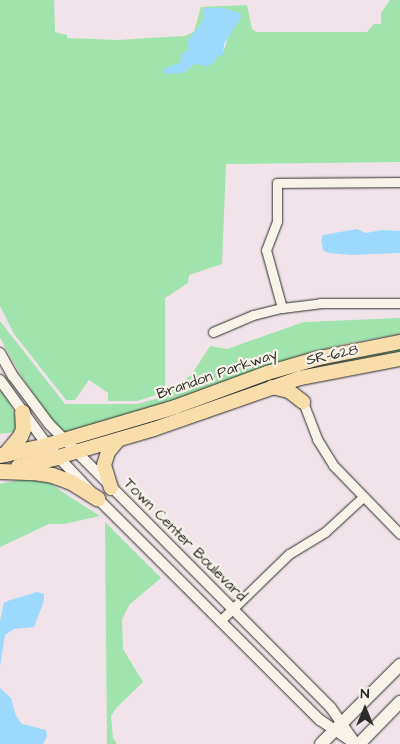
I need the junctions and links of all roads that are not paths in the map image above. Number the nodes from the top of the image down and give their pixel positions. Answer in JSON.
{"nodes":[{"id":1,"x":400,"y":182,"type":"edge"},
{"id":2,"x":400,"y":303,"type":"edge"},
{"id":3,"x":282,"y":308,"type":"junction"},
{"id":4,"x":213,"y":332,"type":"dead end"},
{"id":5,"x":400,"y":342,"type":"edge"},
{"id":6,"x":0,"y":353,"type":"edge"},
{"id":7,"x":400,"y":359,"type":"edge"},
{"id":8,"x":313,"y":375,"type":"junction"},
{"id":9,"x":0,"y":380,"type":"edge"},
{"id":10,"x":271,"y":387,"type":"junction"},
{"id":11,"x":303,"y":402,"type":"junction"},
{"id":12,"x":22,"y":412,"type":"junction"},
{"id":13,"x":64,"y":440,"type":"junction"},
{"id":14,"x":118,"y":440,"type":"junction"},
{"id":15,"x":47,"y":444,"type":"junction"},
{"id":16,"x":76,"y":452,"type":"junction"},
{"id":17,"x":2,"y":454,"type":"edge"},
{"id":18,"x":58,"y":457,"type":"junction"},
{"id":19,"x":0,"y":471,"type":"edge"},
{"id":20,"x":111,"y":488,"type":"junction"},
{"id":21,"x":363,"y":497,"type":"junction"},
{"id":22,"x":96,"y":498,"type":"junction"},
{"id":23,"x":400,"y":534,"type":"edge"},
{"id":24,"x":233,"y":609,"type":"junction"},
{"id":25,"x":220,"y":621,"type":"junction"},
{"id":26,"x":400,"y":665,"type":"edge"},
{"id":27,"x":400,"y":702,"type":"edge"},
{"id":28,"x":338,"y":727,"type":"junction"},
{"id":29,"x":321,"y":744,"type":"edge"},
{"id":30,"x":356,"y":744,"type":"edge"}],
"edges":[{"from":1,"to":3,"type":"street"},
{"from":2,"to":3,"type":"street"},
{"from":3,"to":4,"type":"street"},
{"from":5,"to":13,"type":"main road","name":"Brandon Parkway"},
{"from":6,"to":13,"type":"street","name":"Town Center Boulevard"},
{"from":7,"to":8,"type":"main road","name":"SR-628"},
{"from":8,"to":10,"type":"main road","name":"SR-628"},
{"from":8,"to":11,"type":"main road"},
{"from":9,"to":12,"type":"street","name":"Town Center Boulevard"},
{"from":10,"to":11,"type":"main road"},
{"from":10,"to":14,"type":"main road","name":"Brandon Parkway"},
{"from":11,"to":21,"type":"street"},
{"from":12,"to":15,"type":"street","name":"Town Center Boulevard"},
{"from":12,"to":17,"type":"highway"},
{"from":13,"to":15,"type":"main road","name":"Brandon Parkway"},
{"from":13,"to":16,"type":"street","name":"Town Center Boulevard"},
{"from":14,"to":16,"type":"main road","name":"Brandon Parkway"},
{"from":14,"to":20,"type":"main road"},
{"from":15,"to":17,"type":"highway"},
{"from":15,"to":18,"type":"street","name":"Town Center Boulevard"},
{"from":16,"to":18,"type":"main road","name":"Brandon Parkway"},
{"from":16,"to":20,"type":"street","name":"Town Center Boulevard"},
{"from":18,"to":19,"type":"highway"},
{"from":18,"to":22,"type":"street","name":"Town Center Boulevard"},
{"from":19,"to":22,"type":"highway"},
{"from":20,"to":24,"type":"street","name":"Town Center Boulevard"},
{"from":21,"to":23,"type":"street"},
{"from":21,"to":24,"type":"street"},
{"from":22,"to":25,"type":"street","name":"Town Center Boulevard"},
{"from":24,"to":25,"type":"street"},
{"from":24,"to":28,"type":"street","name":"Town Center Boulevard"},
{"from":25,"to":28,"type":"street","name":"Town Center Boulevard"},
{"from":26,"to":28,"type":"main road"},
{"from":27,"to":30,"type":"main road"},
{"from":28,"to":29,"type":"main road"},
{"from":28,"to":30,"type":"street","name":"Town Center Boulevard"}]}
